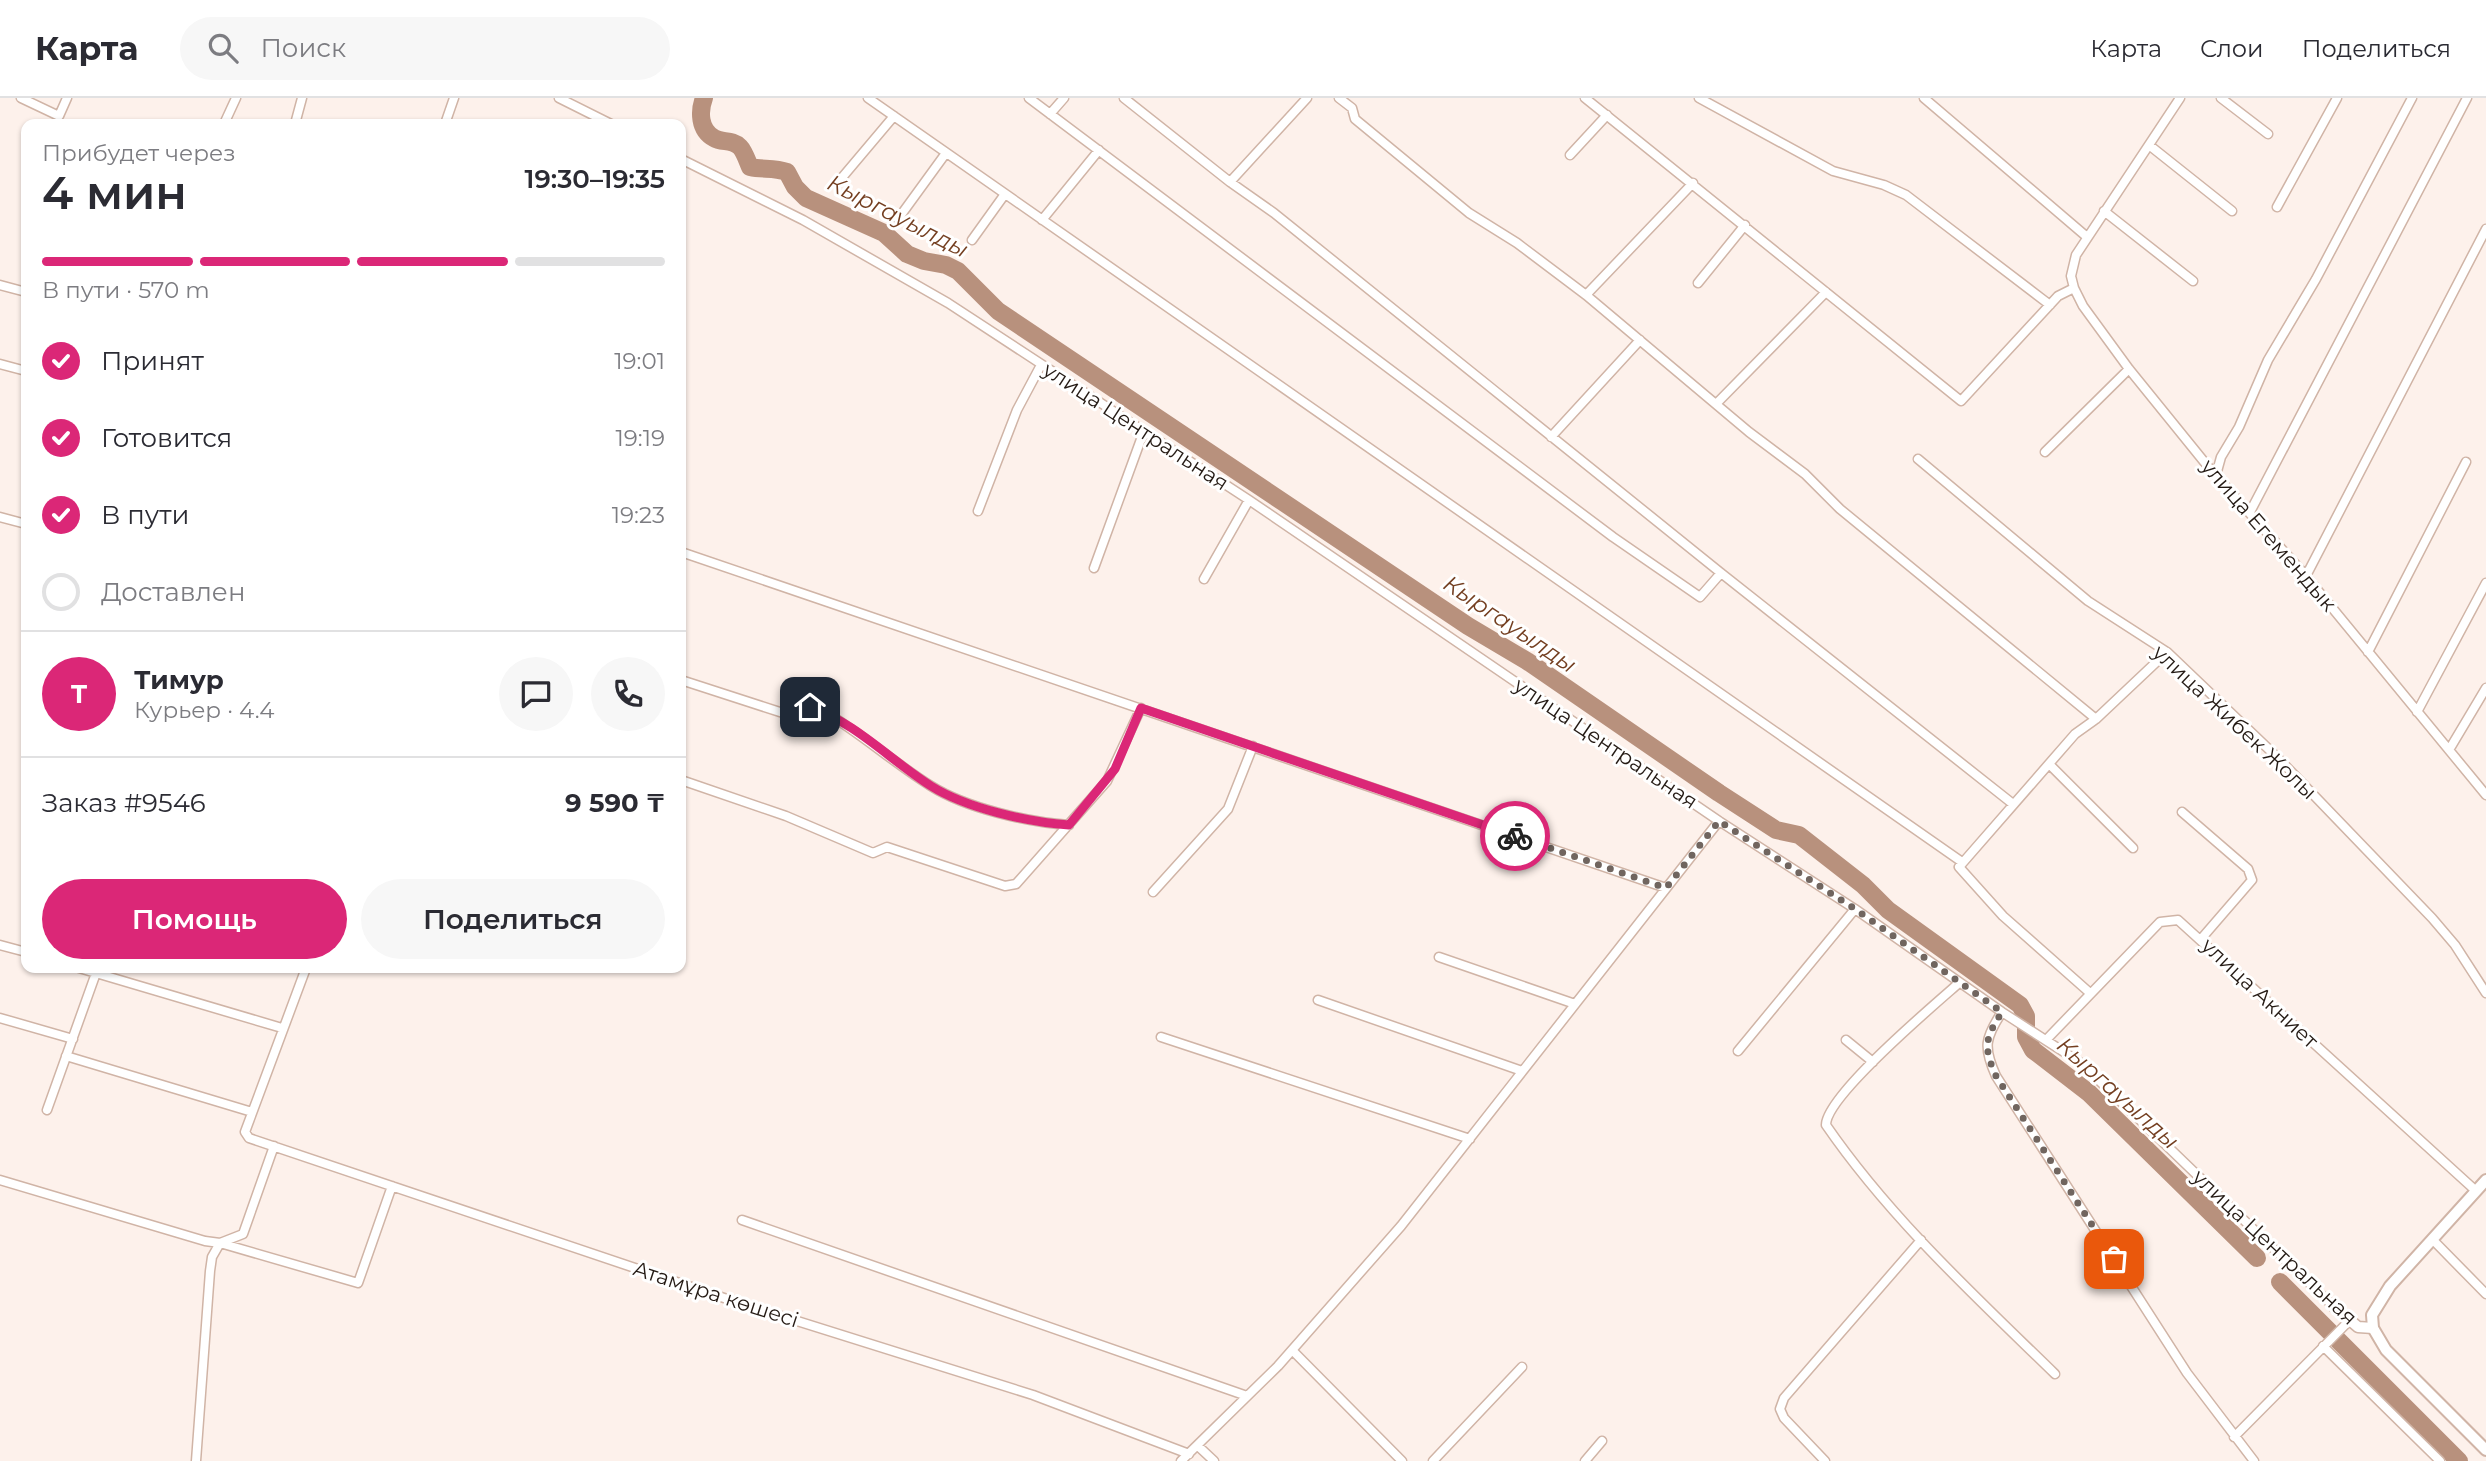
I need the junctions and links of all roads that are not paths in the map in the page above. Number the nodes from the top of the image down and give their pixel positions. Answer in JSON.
{"nodes":[{"id":1,"x":21,"y":98,"type":"edge"},
{"id":2,"x":67,"y":98,"type":"edge"},
{"id":3,"x":236,"y":98,"type":"edge"},
{"id":4,"x":302,"y":98,"type":"edge"},
{"id":5,"x":454,"y":98,"type":"edge"},
{"id":6,"x":868,"y":98,"type":"edge"},
{"id":7,"x":1029,"y":98,"type":"edge"},
{"id":8,"x":1064,"y":98,"type":"edge"},
{"id":9,"x":1124,"y":98,"type":"edge"},
{"id":10,"x":1307,"y":98,"type":"edge"},
{"id":11,"x":1339,"y":98,"type":"edge"},
{"id":12,"x":1585,"y":98,"type":"edge"},
{"id":13,"x":1699,"y":98,"type":"edge"},
{"id":14,"x":1924,"y":98,"type":"edge"},
{"id":15,"x":2180,"y":98,"type":"edge"},
{"id":16,"x":2221,"y":98,"type":"edge"},
{"id":17,"x":2337,"y":98,"type":"edge"},
{"id":18,"x":2412,"y":98,"type":"edge"},
{"id":19,"x":2467,"y":98,"type":"edge"},
{"id":20,"x":562,"y":99,"type":"edge"},
{"id":21,"x":1051,"y":114,"type":"junction"},
{"id":22,"x":1607,"y":115,"type":"junction"},
{"id":23,"x":894,"y":116,"type":"junction"},
{"id":24,"x":226,"y":119,"type":"edge"},
{"id":25,"x":296,"y":119,"type":"edge"},
{"id":26,"x":447,"y":119,"type":"edge"},
{"id":27,"x":599,"y":119,"type":"edge"},
{"id":28,"x":2268,"y":134,"type":"dead end"},
{"id":29,"x":2149,"y":145,"type":"junction"},
{"id":30,"x":1099,"y":150,"type":"junction"},
{"id":31,"x":946,"y":153,"type":"junction"},
{"id":32,"x":1570,"y":155,"type":"dead end"},
{"id":33,"x":686,"y":161,"type":"edge"},
{"id":34,"x":840,"y":180,"type":"dead end"},
{"id":35,"x":1230,"y":182,"type":"junction"},
{"id":36,"x":1693,"y":183,"type":"junction"},
{"id":37,"x":1005,"y":194,"type":"junction"},
{"id":38,"x":2277,"y":206,"type":"dead end"},
{"id":39,"x":2105,"y":211,"type":"junction"},
{"id":40,"x":2232,"y":211,"type":"dead end"},
{"id":41,"x":898,"y":219,"type":"dead end"},
{"id":42,"x":1042,"y":220,"type":"junction"},
{"id":43,"x":1745,"y":225,"type":"junction"},
{"id":44,"x":2486,"y":229,"type":"edge"},
{"id":45,"x":2087,"y":237,"type":"junction"},
{"id":46,"x":972,"y":240,"type":"dead end"},
{"id":47,"x":2193,"y":281,"type":"dead end"},
{"id":48,"x":1698,"y":283,"type":"dead end"},
{"id":49,"x":0,"y":285,"type":"edge"},
{"id":50,"x":2074,"y":288,"type":"junction"},
{"id":51,"x":21,"y":291,"type":"edge"},
{"id":52,"x":1826,"y":292,"type":"junction"},
{"id":53,"x":1586,"y":295,"type":"junction"},
{"id":54,"x":2050,"y":305,"type":"junction"},
{"id":55,"x":1640,"y":340,"type":"junction"},
{"id":56,"x":0,"y":364,"type":"edge"},
{"id":57,"x":1041,"y":365,"type":"junction"},
{"id":58,"x":2129,"y":369,"type":"junction"},
{"id":59,"x":21,"y":370,"type":"edge"},
{"id":60,"x":1716,"y":404,"type":"junction"},
{"id":61,"x":1144,"y":431,"type":"junction"},
{"id":62,"x":1551,"y":437,"type":"junction"},
{"id":63,"x":2045,"y":452,"type":"dead end"},
{"id":64,"x":1918,"y":458,"type":"dead end"},
{"id":65,"x":2466,"y":462,"type":"dead end"},
{"id":66,"x":2216,"y":475,"type":"junction"},
{"id":67,"x":1249,"y":500,"type":"junction"},
{"id":68,"x":978,"y":512,"type":"dead end"},
{"id":69,"x":2250,"y":512,"type":"junction"},
{"id":70,"x":0,"y":517,"type":"edge"},
{"id":71,"x":21,"y":523,"type":"edge"},
{"id":72,"x":686,"y":554,"type":"edge"},
{"id":73,"x":1094,"y":568,"type":"dead end"},
{"id":74,"x":1721,"y":573,"type":"junction"},
{"id":75,"x":2306,"y":576,"type":"junction"},
{"id":76,"x":1204,"y":579,"type":"dead end"},
{"id":77,"x":2486,"y":583,"type":"edge"},
{"id":78,"x":2167,"y":652,"type":"junction"},
{"id":79,"x":2368,"y":652,"type":"junction"},
{"id":80,"x":686,"y":682,"type":"edge"},
{"id":81,"x":2486,"y":688,"type":"edge"},
{"id":82,"x":1141,"y":708,"type":"junction"},
{"id":83,"x":2417,"y":712,"type":"junction"},
{"id":84,"x":2096,"y":719,"type":"junction"},
{"id":85,"x":1253,"y":746,"type":"junction"},
{"id":86,"x":2449,"y":750,"type":"junction"},
{"id":87,"x":2049,"y":764,"type":"junction"},
{"id":88,"x":686,"y":782,"type":"edge"},
{"id":89,"x":2486,"y":795,"type":"edge"},
{"id":90,"x":2013,"y":804,"type":"junction"},
{"id":91,"x":2182,"y":812,"type":"dead end"},
{"id":92,"x":1719,"y":821,"type":"junction"},
{"id":93,"x":1069,"y":825,"type":"junction"},
{"id":94,"x":2133,"y":848,"type":"dead end"},
{"id":95,"x":1962,"y":862,"type":"junction"},
{"id":96,"x":1666,"y":888,"type":"junction"},
{"id":97,"x":1153,"y":892,"type":"dead end"},
{"id":98,"x":1855,"y":909,"type":"junction"},
{"id":99,"x":2201,"y":939,"type":"junction"},
{"id":100,"x":0,"y":945,"type":"edge"},
{"id":101,"x":21,"y":951,"type":"edge"},
{"id":102,"x":1439,"y":957,"type":"dead end"},
{"id":103,"x":96,"y":973,"type":"joint"},
{"id":104,"x":304,"y":973,"type":"edge"},
{"id":105,"x":1959,"y":983,"type":"junction"},
{"id":106,"x":2090,"y":993,"type":"junction"},
{"id":107,"x":2486,"y":993,"type":"edge"},
{"id":108,"x":1318,"y":1000,"type":"dead end"},
{"id":109,"x":1575,"y":1004,"type":"junction"},
{"id":110,"x":2002,"y":1012,"type":"junction"},
{"id":111,"x":0,"y":1018,"type":"edge"},
{"id":112,"x":282,"y":1028,"type":"junction"},
{"id":113,"x":1161,"y":1037,"type":"dead end"},
{"id":114,"x":73,"y":1039,"type":"junction"},
{"id":115,"x":1846,"y":1040,"type":"dead end"},
{"id":116,"x":2046,"y":1040,"type":"junction"},
{"id":117,"x":1738,"y":1051,"type":"dead end"},
{"id":118,"x":66,"y":1056,"type":"junction"},
{"id":119,"x":1873,"y":1062,"type":"junction"},
{"id":120,"x":1522,"y":1071,"type":"junction"},
{"id":121,"x":47,"y":1110,"type":"dead end"},
{"id":122,"x":252,"y":1112,"type":"junction"},
{"id":123,"x":1470,"y":1139,"type":"junction"},
{"id":124,"x":274,"y":1146,"type":"junction"},
{"id":125,"x":0,"y":1180,"type":"edge"},
{"id":126,"x":2486,"y":1180,"type":"edge"},
{"id":127,"x":392,"y":1186,"type":"junction"},
{"id":128,"x":2475,"y":1191,"type":"junction"},
{"id":129,"x":741,"y":1220,"type":"dead end"},
{"id":130,"x":2432,"y":1239,"type":"junction"},
{"id":131,"x":1921,"y":1240,"type":"junction"},
{"id":132,"x":220,"y":1242,"type":"junction"},
{"id":133,"x":2486,"y":1294,"type":"edge"},
{"id":134,"x":2332,"y":1305,"type":"joint"},
{"id":135,"x":2349,"y":1321,"type":"junction"},
{"id":136,"x":2373,"y":1328,"type":"junction"},
{"id":137,"x":2328,"y":1341,"type":"junction"},
{"id":138,"x":1292,"y":1350,"type":"junction"},
{"id":139,"x":1521,"y":1367,"type":"dead end"},
{"id":140,"x":2055,"y":1374,"type":"dead end"},
{"id":141,"x":1247,"y":1396,"type":"junction"},
{"id":142,"x":2234,"y":1437,"type":"junction"},
{"id":143,"x":1602,"y":1441,"type":"dead end"},
{"id":144,"x":1198,"y":1446,"type":"junction"},
{"id":145,"x":2486,"y":1450,"type":"edge"},
{"id":146,"x":1189,"y":1454,"type":"junction"},
{"id":147,"x":196,"y":1461,"type":"edge"},
{"id":148,"x":1181,"y":1461,"type":"edge"},
{"id":149,"x":1213,"y":1461,"type":"edge"},
{"id":150,"x":1402,"y":1461,"type":"edge"},
{"id":151,"x":1433,"y":1461,"type":"edge"},
{"id":152,"x":1585,"y":1461,"type":"edge"},
{"id":153,"x":1825,"y":1461,"type":"edge"},
{"id":154,"x":2254,"y":1461,"type":"edge"},
{"id":155,"x":2440,"y":1461,"type":"edge"}],
"edges":[{"from":1,"to":2,"type":"street"},
{"from":3,"to":24,"type":"street"},
{"from":4,"to":25,"type":"street"},
{"from":5,"to":26,"type":"street"},
{"from":6,"to":23,"type":"street"},
{"from":7,"to":21,"type":"street"},
{"from":8,"to":21,"type":"street"},
{"from":9,"to":35,"type":"street"},
{"from":10,"to":35,"type":"street"},
{"from":11,"to":53,"type":"street"},
{"from":12,"to":22,"type":"street"},
{"from":13,"to":54,"type":"street"},
{"from":14,"to":45,"type":"street"},
{"from":15,"to":29,"type":"street"},
{"from":16,"to":28,"type":"street"},
{"from":17,"to":38,"type":"street"},
{"from":18,"to":66,"type":"street"},
{"from":19,"to":69,"type":"street"},
{"from":20,"to":27,"type":"street"},
{"from":21,"to":30,"type":"street"},
{"from":22,"to":32,"type":"street"},
{"from":22,"to":36,"type":"street"},
{"from":23,"to":31,"type":"street"},
{"from":23,"to":34,"type":"street"},
{"from":29,"to":39,"type":"street"},
{"from":29,"to":40,"type":"street"},
{"from":30,"to":42,"type":"street"},
{"from":30,"to":74,"type":"street"},
{"from":31,"to":37,"type":"street"},
{"from":31,"to":41,"type":"street"},
{"from":33,"to":57,"type":"street","name":"улица Центральная"},
{"from":35,"to":62,"type":"street"},
{"from":36,"to":43,"type":"street"},
{"from":36,"to":53,"type":"street"},
{"from":37,"to":42,"type":"street"},
{"from":37,"to":46,"type":"street"},
{"from":39,"to":45,"type":"street"},
{"from":39,"to":47,"type":"street"},
{"from":42,"to":95,"type":"street"},
{"from":43,"to":48,"type":"street"},
{"from":43,"to":52,"type":"street"},
{"from":44,"to":75,"type":"street"},
{"from":45,"to":50,"type":"street","name":"улица Егемендык"},
{"from":49,"to":51,"type":"street"},
{"from":50,"to":54,"type":"street"},
{"from":50,"to":58,"type":"street","name":"улица Егемендык"},
{"from":52,"to":54,"type":"street"},
{"from":52,"to":60,"type":"street"},
{"from":53,"to":55,"type":"street"},
{"from":55,"to":60,"type":"street"},
{"from":55,"to":62,"type":"street"},
{"from":56,"to":59,"type":"street"},
{"from":57,"to":61,"type":"street","name":"улица Центральная"},
{"from":57,"to":68,"type":"street"},
{"from":58,"to":63,"type":"street"},
{"from":58,"to":66,"type":"street","name":"улица Егемендык"},
{"from":60,"to":84,"type":"street"},
{"from":61,"to":67,"type":"street","name":"улица Центральная"},
{"from":61,"to":73,"type":"street"},
{"from":62,"to":74,"type":"street"},
{"from":64,"to":78,"type":"street","name":"улица Жибек Жолы"},
{"from":65,"to":79,"type":"street"},
{"from":66,"to":69,"type":"street","name":"улица Егемендык"},
{"from":67,"to":76,"type":"street"},
{"from":67,"to":92,"type":"street","name":"улица Центральная"},
{"from":69,"to":75,"type":"street","name":"улица Егемендык"},
{"from":70,"to":71,"type":"street"},
{"from":72,"to":82,"type":"street"},
{"from":74,"to":90,"type":"street"},
{"from":75,"to":79,"type":"street","name":"улица Егемендык"},
{"from":77,"to":83,"type":"street"},
{"from":78,"to":84,"type":"street"},
{"from":78,"to":107,"type":"street","name":"улица Жибек Жолы"},
{"from":79,"to":83,"type":"street","name":"улица Егемендык"},
{"from":80,"to":93,"type":"street"},
{"from":81,"to":86,"type":"street"},
{"from":82,"to":85,"type":"street"},
{"from":82,"to":93,"type":"street"},
{"from":83,"to":86,"type":"street","name":"улица Егемендык"},
{"from":84,"to":87,"type":"street"},
{"from":85,"to":96,"type":"street"},
{"from":85,"to":97,"type":"street"},
{"from":86,"to":89,"type":"street","name":"улица Егемендык"},
{"from":87,"to":90,"type":"street"},
{"from":87,"to":94,"type":"street"},
{"from":88,"to":93,"type":"street"},
{"from":90,"to":95,"type":"street"},
{"from":91,"to":99,"type":"street"},
{"from":92,"to":96,"type":"street"},
{"from":92,"to":98,"type":"street","name":"улица Центральная"},
{"from":95,"to":106,"type":"street"},
{"from":96,"to":109,"type":"street"},
{"from":98,"to":105,"type":"street","name":"улица Центральная"},
{"from":98,"to":117,"type":"street"},
{"from":99,"to":106,"type":"street","name":"улица Акниет"},
{"from":99,"to":128,"type":"street","name":"улица Акниет"},
{"from":100,"to":101,"type":"street"},
{"from":102,"to":109,"type":"street"},
{"from":103,"to":112,"type":"street"},
{"from":103,"to":114,"type":"street"},
{"from":104,"to":112,"type":"street"},
{"from":105,"to":110,"type":"street","name":"улица Центральная"},
{"from":105,"to":119,"type":"street"},
{"from":106,"to":116,"type":"street","name":"улица Акниет"},
{"from":108,"to":120,"type":"street"},
{"from":109,"to":120,"type":"street"},
{"from":110,"to":116,"type":"street","name":"улица Центральная"},
{"from":110,"to":142,"type":"street"},
{"from":111,"to":114,"type":"street"},
{"from":112,"to":122,"type":"street"},
{"from":113,"to":123,"type":"street"},
{"from":114,"to":118,"type":"street"},
{"from":115,"to":119,"type":"street"},
{"from":116,"to":134,"type":"street","name":"улица Центральная"},
{"from":118,"to":121,"type":"street"},
{"from":118,"to":122,"type":"street"},
{"from":119,"to":131,"type":"street"},
{"from":120,"to":123,"type":"street"},
{"from":122,"to":124,"type":"street","name":"Атамұра көшесі"},
{"from":123,"to":138,"type":"street"},
{"from":124,"to":127,"type":"street","name":"Атамұра көшесі"},
{"from":124,"to":132,"type":"street"},
{"from":125,"to":132,"type":"street"},
{"from":126,"to":128,"type":"main road"},
{"from":127,"to":132,"type":"street"},
{"from":127,"to":146,"type":"street","name":"Атамұра көшесі"},
{"from":128,"to":130,"type":"main road"},
{"from":129,"to":141,"type":"street"},
{"from":130,"to":133,"type":"street"},
{"from":130,"to":136,"type":"main road"},
{"from":131,"to":140,"type":"street"},
{"from":131,"to":153,"type":"street"},
{"from":132,"to":147,"type":"street"},
{"from":134,"to":135,"type":"street","name":"улица Центральная"},
{"from":135,"to":136,"type":"street","name":"улица Центральная"},
{"from":135,"to":137,"type":"street"},
{"from":136,"to":145,"type":"main road","name":"улица Центральная"},
{"from":137,"to":142,"type":"street"},
{"from":137,"to":155,"type":"street"},
{"from":138,"to":141,"type":"street"},
{"from":138,"to":150,"type":"street"},
{"from":139,"to":151,"type":"street"},
{"from":141,"to":144,"type":"street"},
{"from":142,"to":154,"type":"street"},
{"from":143,"to":152,"type":"street"},
{"from":144,"to":146,"type":"street"},
{"from":144,"to":149,"type":"street"},
{"from":146,"to":148,"type":"street"}]}
